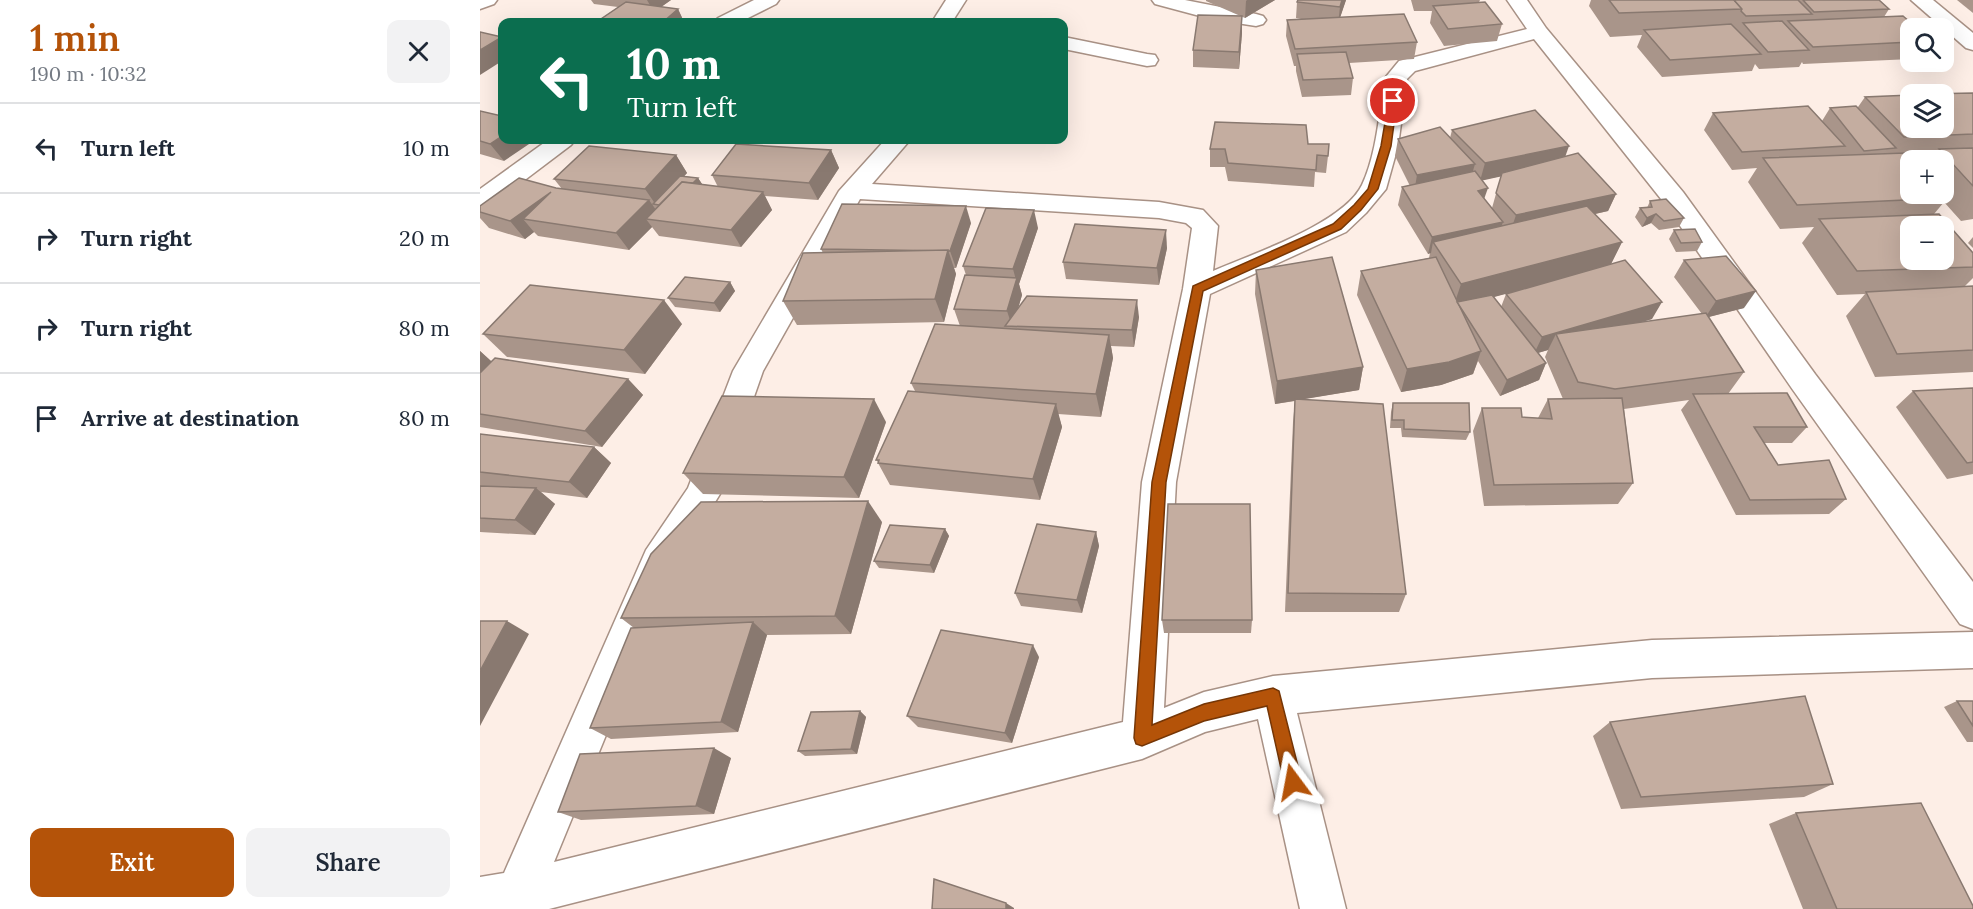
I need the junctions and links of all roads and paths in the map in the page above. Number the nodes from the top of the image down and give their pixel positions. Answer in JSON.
{"nodes":[{"id":1,"x":486,"y":0,"type":"edge"},
{"id":2,"x":769,"y":0,"type":"edge"},
{"id":3,"x":956,"y":0,"type":"edge"},
{"id":4,"x":1162,"y":0,"type":"edge"},
{"id":5,"x":1517,"y":0,"type":"edge"},
{"id":6,"x":1921,"y":0,"type":"edge"},
{"id":7,"x":480,"y":3,"type":"edge"},
{"id":8,"x":733,"y":18,"type":"edge"},
{"id":9,"x":951,"y":18,"type":"edge"},
{"id":10,"x":1256,"y":20,"type":"dead end"},
{"id":11,"x":1539,"y":32,"type":"junction"},
{"id":12,"x":1068,"y":44,"type":"edge"},
{"id":13,"x":1973,"y":44,"type":"edge"},
{"id":14,"x":1148,"y":60,"type":"dead end"},
{"id":15,"x":558,"y":144,"type":"edge"},
{"id":16,"x":894,"y":144,"type":"edge"},
{"id":17,"x":852,"y":191,"type":"junction"},
{"id":18,"x":480,"y":201,"type":"edge"},
{"id":19,"x":1197,"y":289,"type":"junction"},
{"id":20,"x":1973,"y":612,"type":"edge"},
{"id":21,"x":1973,"y":650,"type":"edge"},
{"id":22,"x":1273,"y":696,"type":"junction"},
{"id":23,"x":1142,"y":738,"type":"junction"},
{"id":24,"x":499,"y":897,"type":"edge"},
{"id":25,"x":1323,"y":909,"type":"edge"}],
"edges":[{"from":1,"to":7,"type":"street"},
{"from":2,"to":8,"type":"street"},
{"from":3,"to":9,"type":"street"},
{"from":4,"to":10,"type":"street"},
{"from":5,"to":11,"type":"street"},
{"from":6,"to":13,"type":"street"},
{"from":11,"to":19,"type":"street"},
{"from":11,"to":20,"type":"street"},
{"from":12,"to":14,"type":"street"},
{"from":15,"to":18,"type":"street"},
{"from":16,"to":17,"type":"street"},
{"from":17,"to":19,"type":"street"},
{"from":17,"to":24,"type":"street"},
{"from":19,"to":23,"type":"street"},
{"from":21,"to":22,"type":"street"},
{"from":22,"to":23,"type":"street"},
{"from":22,"to":25,"type":"street"},
{"from":23,"to":24,"type":"street"}]}
